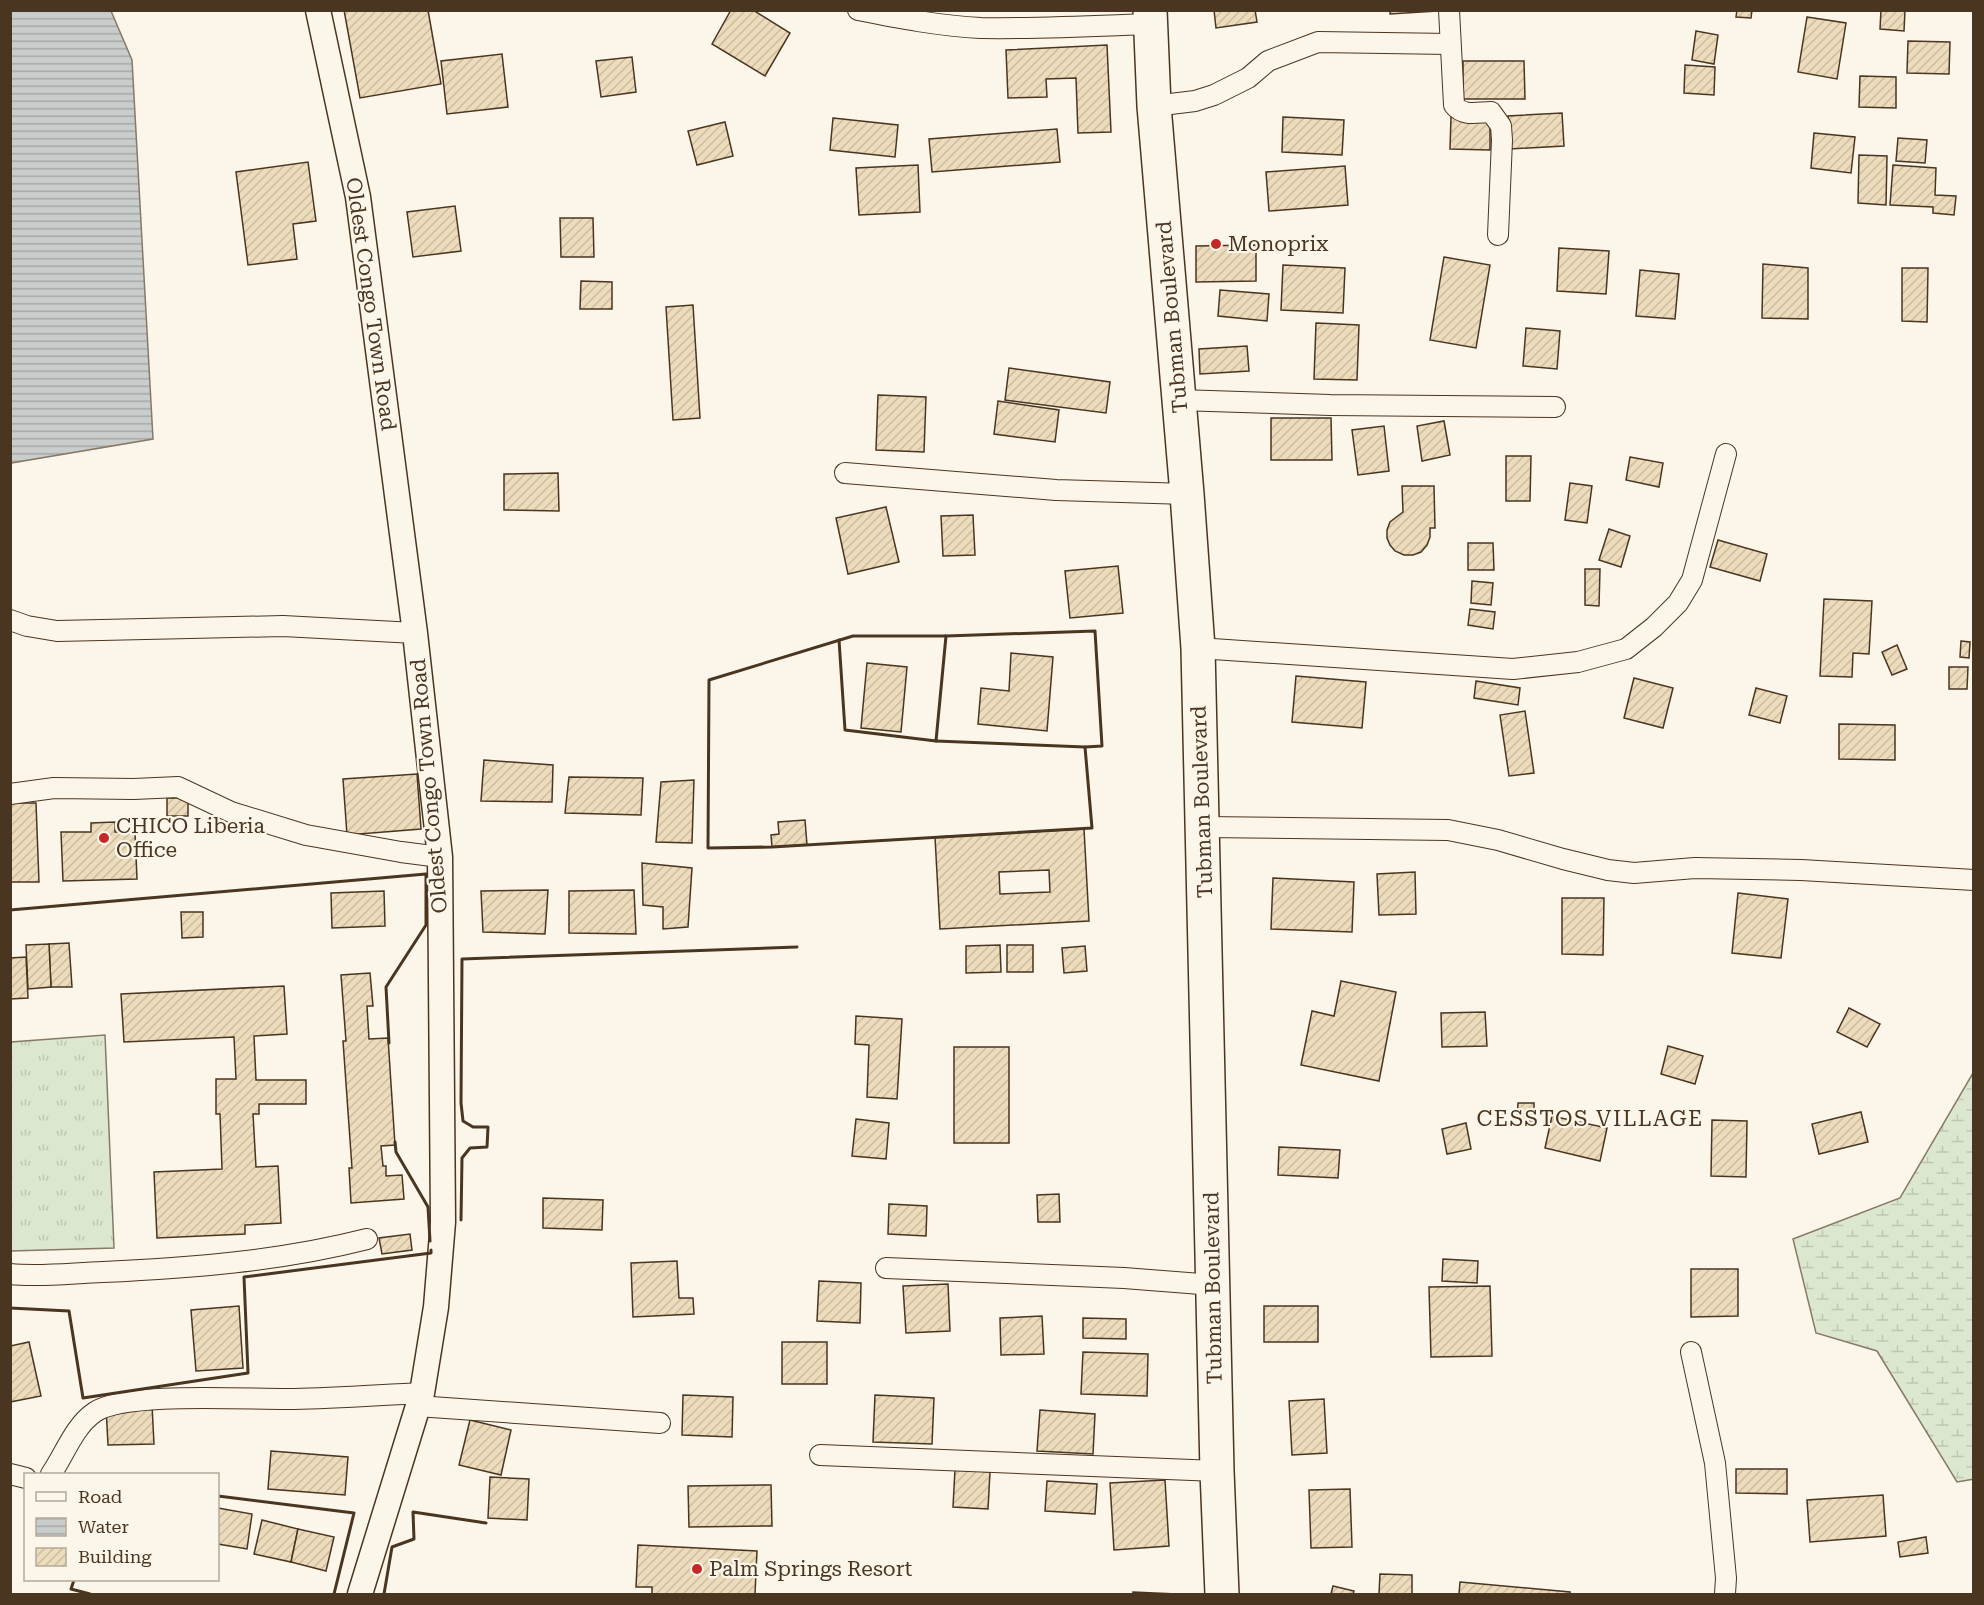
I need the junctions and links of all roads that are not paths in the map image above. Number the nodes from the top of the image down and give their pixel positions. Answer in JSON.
{"nodes":[{"id":1,"x":318,"y":10,"type":"edge"},
{"id":2,"x":858,"y":10,"type":"edge"},
{"id":3,"x":1449,"y":10,"type":"edge"},
{"id":4,"x":1151,"y":17,"type":"edge"},
{"id":5,"x":1450,"y":44,"type":"junction"},
{"id":6,"x":1155,"y":106,"type":"junction"},
{"id":7,"x":1498,"y":235,"type":"dead end"},
{"id":8,"x":1179,"y":400,"type":"junction"},
{"id":9,"x":1555,"y":406,"type":"dead end"},
{"id":10,"x":1726,"y":454,"type":"dead end"},
{"id":11,"x":844,"y":473,"type":"dead end"},
{"id":12,"x":1187,"y":494,"type":"junction"},
{"id":13,"x":10,"y":620,"type":"edge"},
{"id":14,"x":415,"y":633,"type":"junction"},
{"id":15,"x":1198,"y":648,"type":"junction"},
{"id":16,"x":10,"y":794,"type":"edge"},
{"id":17,"x":1203,"y":827,"type":"junction"},
{"id":18,"x":440,"y":856,"type":"junction"},
{"id":19,"x":1974,"y":880,"type":"edge"},
{"id":20,"x":367,"y":1239,"type":"dead end"},
{"id":21,"x":886,"y":1268,"type":"dead end"},
{"id":22,"x":10,"y":1274,"type":"edge"},
{"id":23,"x":1214,"y":1285,"type":"junction"},
{"id":24,"x":1690,"y":1352,"type":"dead end"},
{"id":25,"x":419,"y":1399,"type":"junction"},
{"id":26,"x":660,"y":1423,"type":"dead end"},
{"id":27,"x":820,"y":1455,"type":"dead end"},
{"id":28,"x":1217,"y":1471,"type":"junction"},
{"id":29,"x":52,"y":1473,"type":"edge"},
{"id":30,"x":360,"y":1594,"type":"edge"},
{"id":31,"x":1222,"y":1594,"type":"edge"},
{"id":32,"x":1725,"y":1594,"type":"edge"}],
"edges":[{"from":1,"to":14,"type":"street","name":"Oldest Congo Town Road"},
{"from":2,"to":4,"type":"street"},
{"from":3,"to":5,"type":"street"},
{"from":4,"to":6,"type":"highway","name":"Tubman Boulevard"},
{"from":5,"to":6,"type":"street"},
{"from":5,"to":7,"type":"street"},
{"from":6,"to":8,"type":"highway","name":"Tubman Boulevard"},
{"from":8,"to":9,"type":"street"},
{"from":8,"to":12,"type":"highway","name":"Tubman Boulevard"},
{"from":10,"to":15,"type":"street"},
{"from":11,"to":12,"type":"street"},
{"from":12,"to":15,"type":"highway","name":"Tubman Boulevard"},
{"from":13,"to":14,"type":"street"},
{"from":14,"to":18,"type":"street","name":"Oldest Congo Town Road"},
{"from":15,"to":17,"type":"highway","name":"Tubman Boulevard"},
{"from":16,"to":18,"type":"street"},
{"from":17,"to":19,"type":"street"},
{"from":17,"to":23,"type":"highway","name":"Tubman Boulevard"},
{"from":18,"to":25,"type":"street","name":"Oldest Congo Town Road"},
{"from":20,"to":22,"type":"street"},
{"from":21,"to":23,"type":"street"},
{"from":23,"to":28,"type":"highway","name":"Tubman Boulevard"},
{"from":24,"to":32,"type":"street"},
{"from":25,"to":26,"type":"street"},
{"from":25,"to":29,"type":"street"},
{"from":25,"to":30,"type":"street","name":"Oldest Congo Town Road"},
{"from":27,"to":28,"type":"street"},
{"from":28,"to":31,"type":"highway","name":"Tubman Boulevard"}]}
